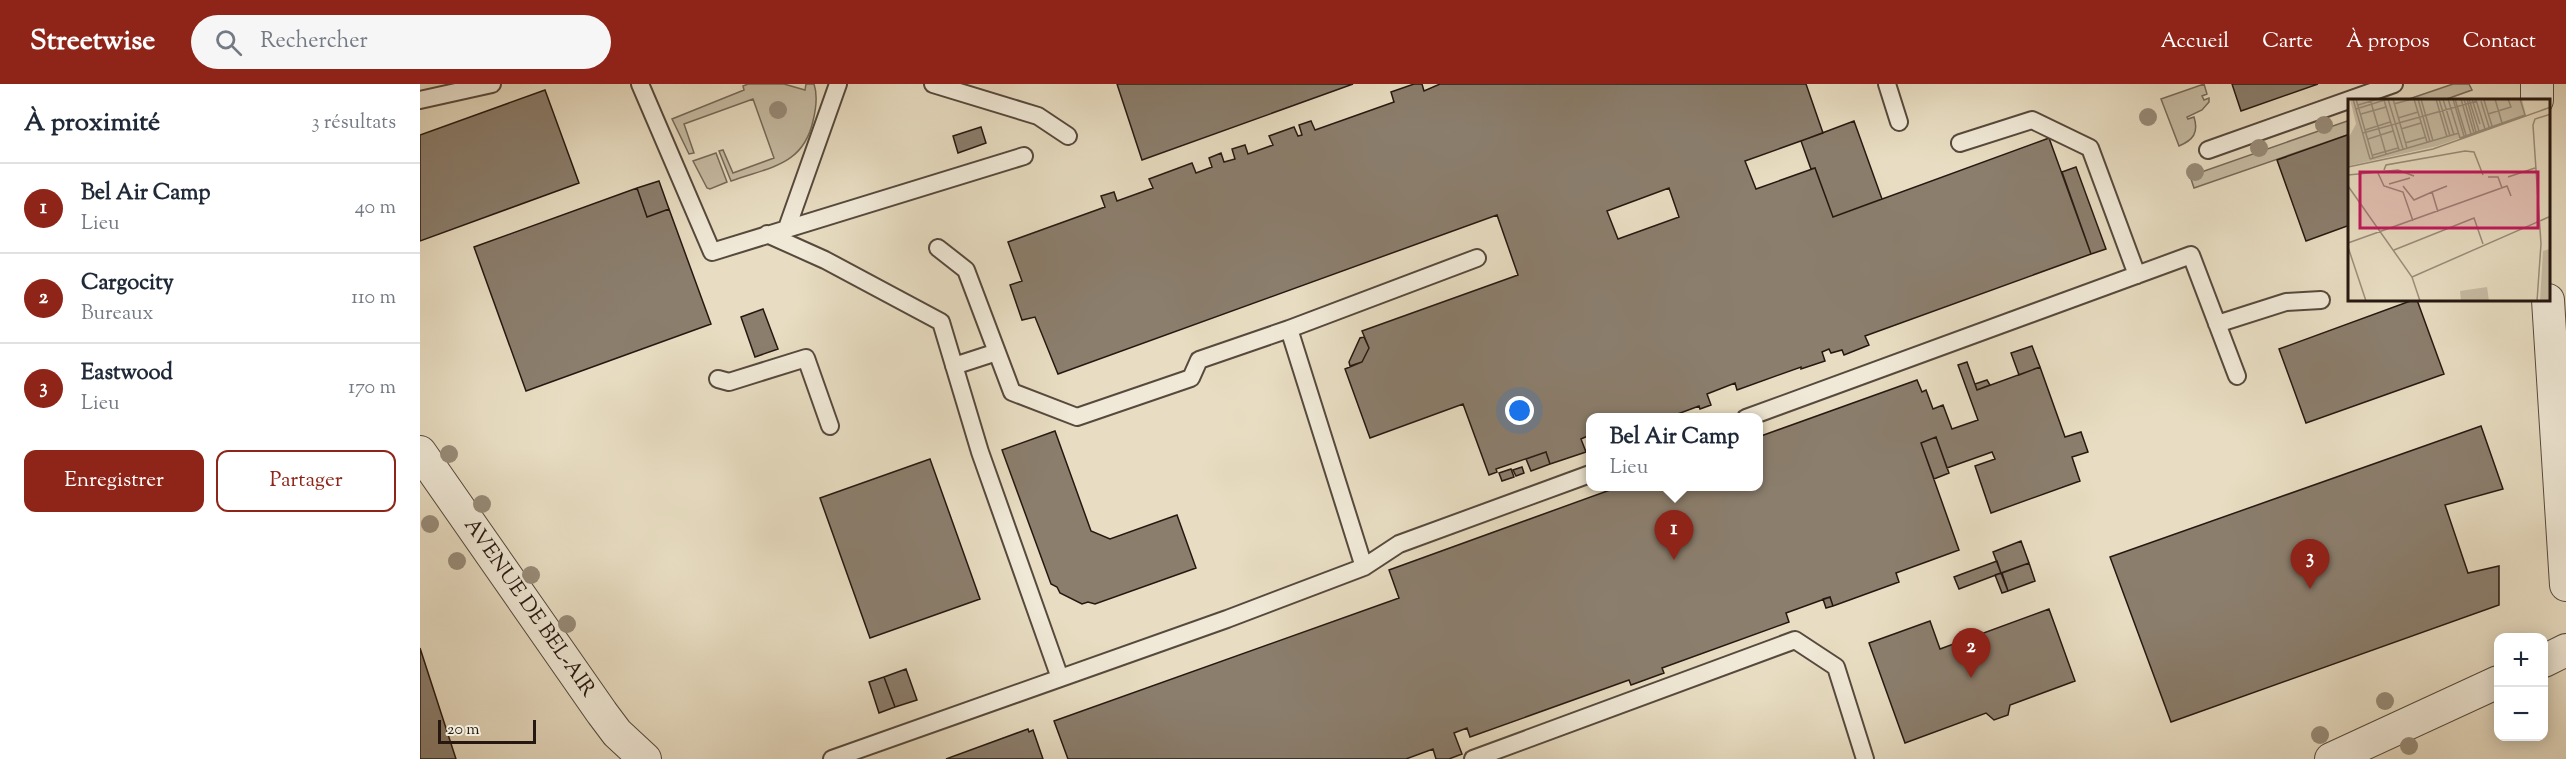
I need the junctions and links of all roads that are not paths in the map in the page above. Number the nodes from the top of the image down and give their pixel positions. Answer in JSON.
{"nodes":[{"id":1,"x":492,"y":84,"type":"edge"},
{"id":2,"x":640,"y":84,"type":"edge"},
{"id":3,"x":838,"y":84,"type":"edge"},
{"id":4,"x":933,"y":84,"type":"edge"},
{"id":5,"x":1887,"y":84,"type":"edge"},
{"id":6,"x":2394,"y":84,"type":"edge"},
{"id":7,"x":2352,"y":99,"type":"edge"},
{"id":8,"x":420,"y":100,"type":"edge"},
{"id":9,"x":2348,"y":100,"type":"edge"},
{"id":10,"x":1899,"y":122,"type":"dead end"},
{"id":11,"x":1068,"y":136,"type":"dead end"},
{"id":12,"x":1960,"y":143,"type":"dead end"},
{"id":13,"x":2208,"y":150,"type":"dead end"},
{"id":14,"x":1024,"y":156,"type":"dead end"},
{"id":15,"x":787,"y":228,"type":"junction"},
{"id":16,"x":767,"y":234,"type":"junction"},
{"id":17,"x":938,"y":248,"type":"dead end"},
{"id":18,"x":1477,"y":258,"type":"dead end"},
{"id":19,"x":2137,"y":275,"type":"junction"},
{"id":20,"x":2321,"y":300,"type":"dead end"},
{"id":21,"x":2548,"y":302,"type":"edge"},
{"id":22,"x":2217,"y":324,"type":"junction"},
{"id":23,"x":1288,"y":329,"type":"junction"},
{"id":24,"x":997,"y":352,"type":"junction"},
{"id":25,"x":954,"y":366,"type":"junction"},
{"id":26,"x":2237,"y":376,"type":"dead end"},
{"id":27,"x":718,"y":380,"type":"dead end"},
{"id":28,"x":1757,"y":413,"type":"edge"},
{"id":29,"x":830,"y":426,"type":"dead end"},
{"id":30,"x":420,"y":452,"type":"edge"},
{"id":31,"x":1586,"y":475,"type":"edge"},
{"id":32,"x":1364,"y":567,"type":"junction"},
{"id":33,"x":2566,"y":585,"type":"edge"},
{"id":34,"x":2566,"y":650,"type":"edge"},
{"id":35,"x":2548,"y":659,"type":"edge"},
{"id":36,"x":1060,"y":678,"type":"junction"},
{"id":37,"x":2494,"y":684,"type":"edge"},
{"id":38,"x":645,"y":759,"type":"edge"},
{"id":39,"x":832,"y":759,"type":"edge"},
{"id":40,"x":1473,"y":759,"type":"edge"},
{"id":41,"x":1865,"y":759,"type":"edge"},
{"id":42,"x":2331,"y":759,"type":"edge"}],
"edges":[{"from":1,"to":8,"type":"lane"},
{"from":2,"to":16,"type":"lane"},
{"from":3,"to":15,"type":"lane"},
{"from":4,"to":11,"type":"lane"},
{"from":5,"to":10,"type":"lane"},
{"from":6,"to":7,"type":"lane"},
{"from":9,"to":13,"type":"lane"},
{"from":12,"to":19,"type":"lane"},
{"from":14,"to":15,"type":"lane"},
{"from":15,"to":16,"type":"lane"},
{"from":16,"to":25,"type":"lane"},
{"from":17,"to":24,"type":"lane"},
{"from":18,"to":23,"type":"lane"},
{"from":19,"to":22,"type":"lane"},
{"from":19,"to":28,"type":"lane"},
{"from":20,"to":22,"type":"lane"},
{"from":21,"to":33,"type":"street"},
{"from":22,"to":26,"type":"lane"},
{"from":23,"to":24,"type":"lane"},
{"from":23,"to":32,"type":"lane"},
{"from":24,"to":25,"type":"lane"},
{"from":25,"to":36,"type":"lane"},
{"from":27,"to":29,"type":"lane"},
{"from":30,"to":38,"type":"street","name":"AVENUE DE BEL-AIR"},
{"from":31,"to":32,"type":"lane"},
{"from":32,"to":36,"type":"lane"},
{"from":34,"to":35,"type":"street"},
{"from":36,"to":39,"type":"lane"},
{"from":37,"to":42,"type":"street"},
{"from":40,"to":41,"type":"lane"}]}
